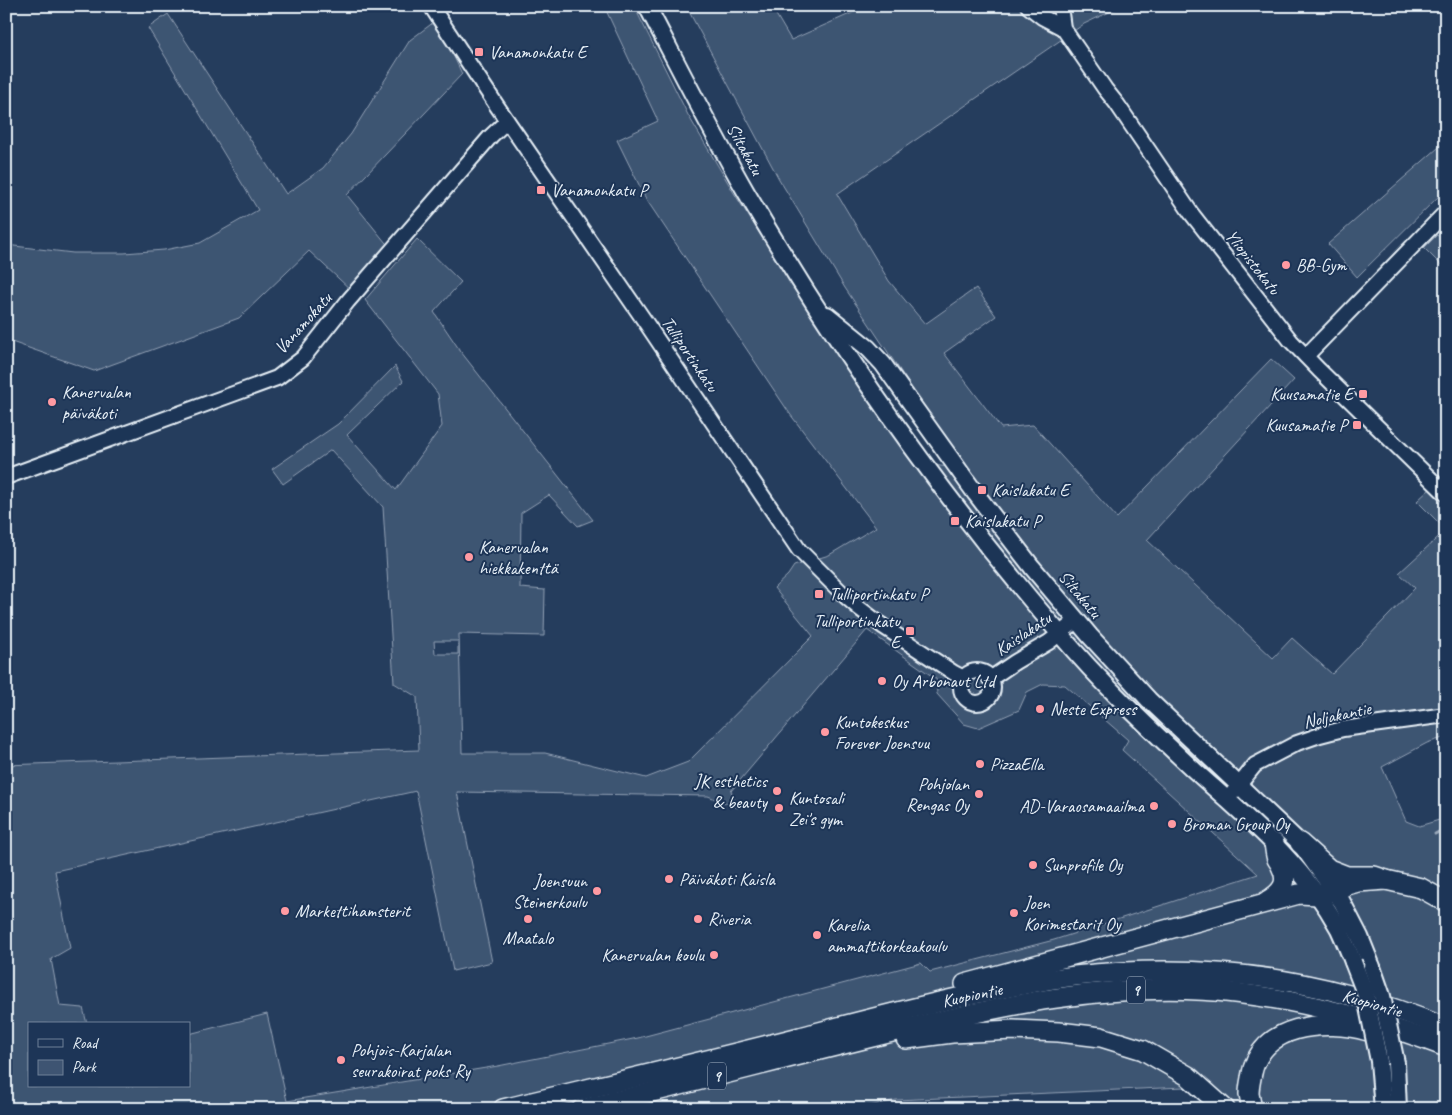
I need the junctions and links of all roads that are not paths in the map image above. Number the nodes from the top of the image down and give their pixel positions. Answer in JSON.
{"nodes":[{"id":1,"x":431,"y":6,"type":"edge"},
{"id":2,"x":648,"y":6,"type":"edge"},
{"id":3,"x":1028,"y":6,"type":"edge"},
{"id":4,"x":1060,"y":6,"type":"edge"},
{"id":5,"x":1063,"y":28,"type":"junction"},
{"id":6,"x":507,"y":121,"type":"junction"},
{"id":7,"x":1446,"y":212,"type":"edge"},
{"id":8,"x":816,"y":306,"type":"junction"},
{"id":9,"x":1306,"y":356,"type":"junction"},
{"id":10,"x":6,"y":477,"type":"edge"},
{"id":11,"x":1446,"y":494,"type":"edge"},
{"id":12,"x":1077,"y":620,"type":"junction"},
{"id":13,"x":1059,"y":634,"type":"junction"},
{"id":14,"x":964,"y":678,"type":"junction"},
{"id":15,"x":990,"y":679,"type":"junction"},
{"id":16,"x":1446,"y":715,"type":"edge"},
{"id":17,"x":1239,"y":785,"type":"junction"},
{"id":18,"x":1227,"y":800,"type":"junction"},
{"id":19,"x":1300,"y":843,"type":"junction"},
{"id":20,"x":1274,"y":844,"type":"junction"},
{"id":21,"x":1386,"y":880,"type":"junction"},
{"id":22,"x":1326,"y":893,"type":"junction"},
{"id":23,"x":1446,"y":902,"type":"edge"},
{"id":24,"x":1259,"y":905,"type":"junction"},
{"id":25,"x":888,"y":1014,"type":"junction"},
{"id":26,"x":1446,"y":1028,"type":"edge"},
{"id":27,"x":1446,"y":1047,"type":"edge"},
{"id":28,"x":824,"y":1048,"type":"junction"},
{"id":29,"x":503,"y":1109,"type":"edge"},
{"id":30,"x":582,"y":1109,"type":"edge"},
{"id":31,"x":1225,"y":1109,"type":"edge"},
{"id":32,"x":1252,"y":1109,"type":"edge"},
{"id":33,"x":1383,"y":1109,"type":"edge"},
{"id":34,"x":1398,"y":1109,"type":"edge"}],
"edges":[{"from":1,"to":6,"type":"street","name":"Tulliportinkatu"},
{"from":2,"to":8,"type":"main road","name":"Siltakatu"},
{"from":3,"to":5,"type":"street","name":"Yliopistokatu"},
{"from":4,"to":5,"type":"street","name":"Yliopistokatu"},
{"from":5,"to":9,"type":"street","name":"Yliopistokatu"},
{"from":6,"to":10,"type":"street","name":"Vanamokatu"},
{"from":6,"to":14,"type":"street","name":"Tulliportinkatu"},
{"from":7,"to":9,"type":"street"},
{"from":8,"to":12,"type":"main road","name":"Siltakatu"},
{"from":8,"to":13,"type":"main road","name":"Siltakatu"},
{"from":9,"to":11,"type":"street","name":"Yliopistokatu"},
{"from":12,"to":13,"type":"street","name":"Kaislakatu"},
{"from":12,"to":17,"type":"main road","name":"Siltakatu"},
{"from":13,"to":15,"type":"street","name":"Kaislakatu"},
{"from":13,"to":18,"type":"main road","name":"Siltakatu"},
{"from":14,"to":15,"type":"street"},
{"from":14,"to":15,"type":"street"},
{"from":16,"to":17,"type":"street","name":"Noljakantie"},
{"from":17,"to":18,"type":"street","name":"Noljakantie"},
{"from":17,"to":19,"type":"main road","name":"Siltakatu"},
{"from":18,"to":20,"type":"main road","name":"Siltakatu"},
{"from":19,"to":21,"type":"highway"},
{"from":19,"to":22,"type":"main road","name":"Siltakatu"},
{"from":20,"to":22,"type":"main road","name":"Siltakatu"},
{"from":20,"to":24,"type":"highway"},
{"from":21,"to":22,"type":"highway"},
{"from":21,"to":23,"type":"highway"},
{"from":22,"to":24,"type":"highway"},
{"from":22,"to":33,"type":"main road","bridge":true},
{"from":22,"to":34,"type":"main road","bridge":true},
{"from":24,"to":25,"type":"highway"},
{"from":25,"to":26,"type":"highway","name":"Kuopiontie","number":"9"},
{"from":25,"to":29,"type":"highway","name":"Kuopiontie","number":"9"},
{"from":27,"to":28,"type":"highway","name":"Kuopiontie","number":"9"},
{"from":27,"to":32,"type":"highway"},
{"from":28,"to":30,"type":"highway","name":"Kuopiontie","number":"9"},
{"from":28,"to":31,"type":"highway"}]}
